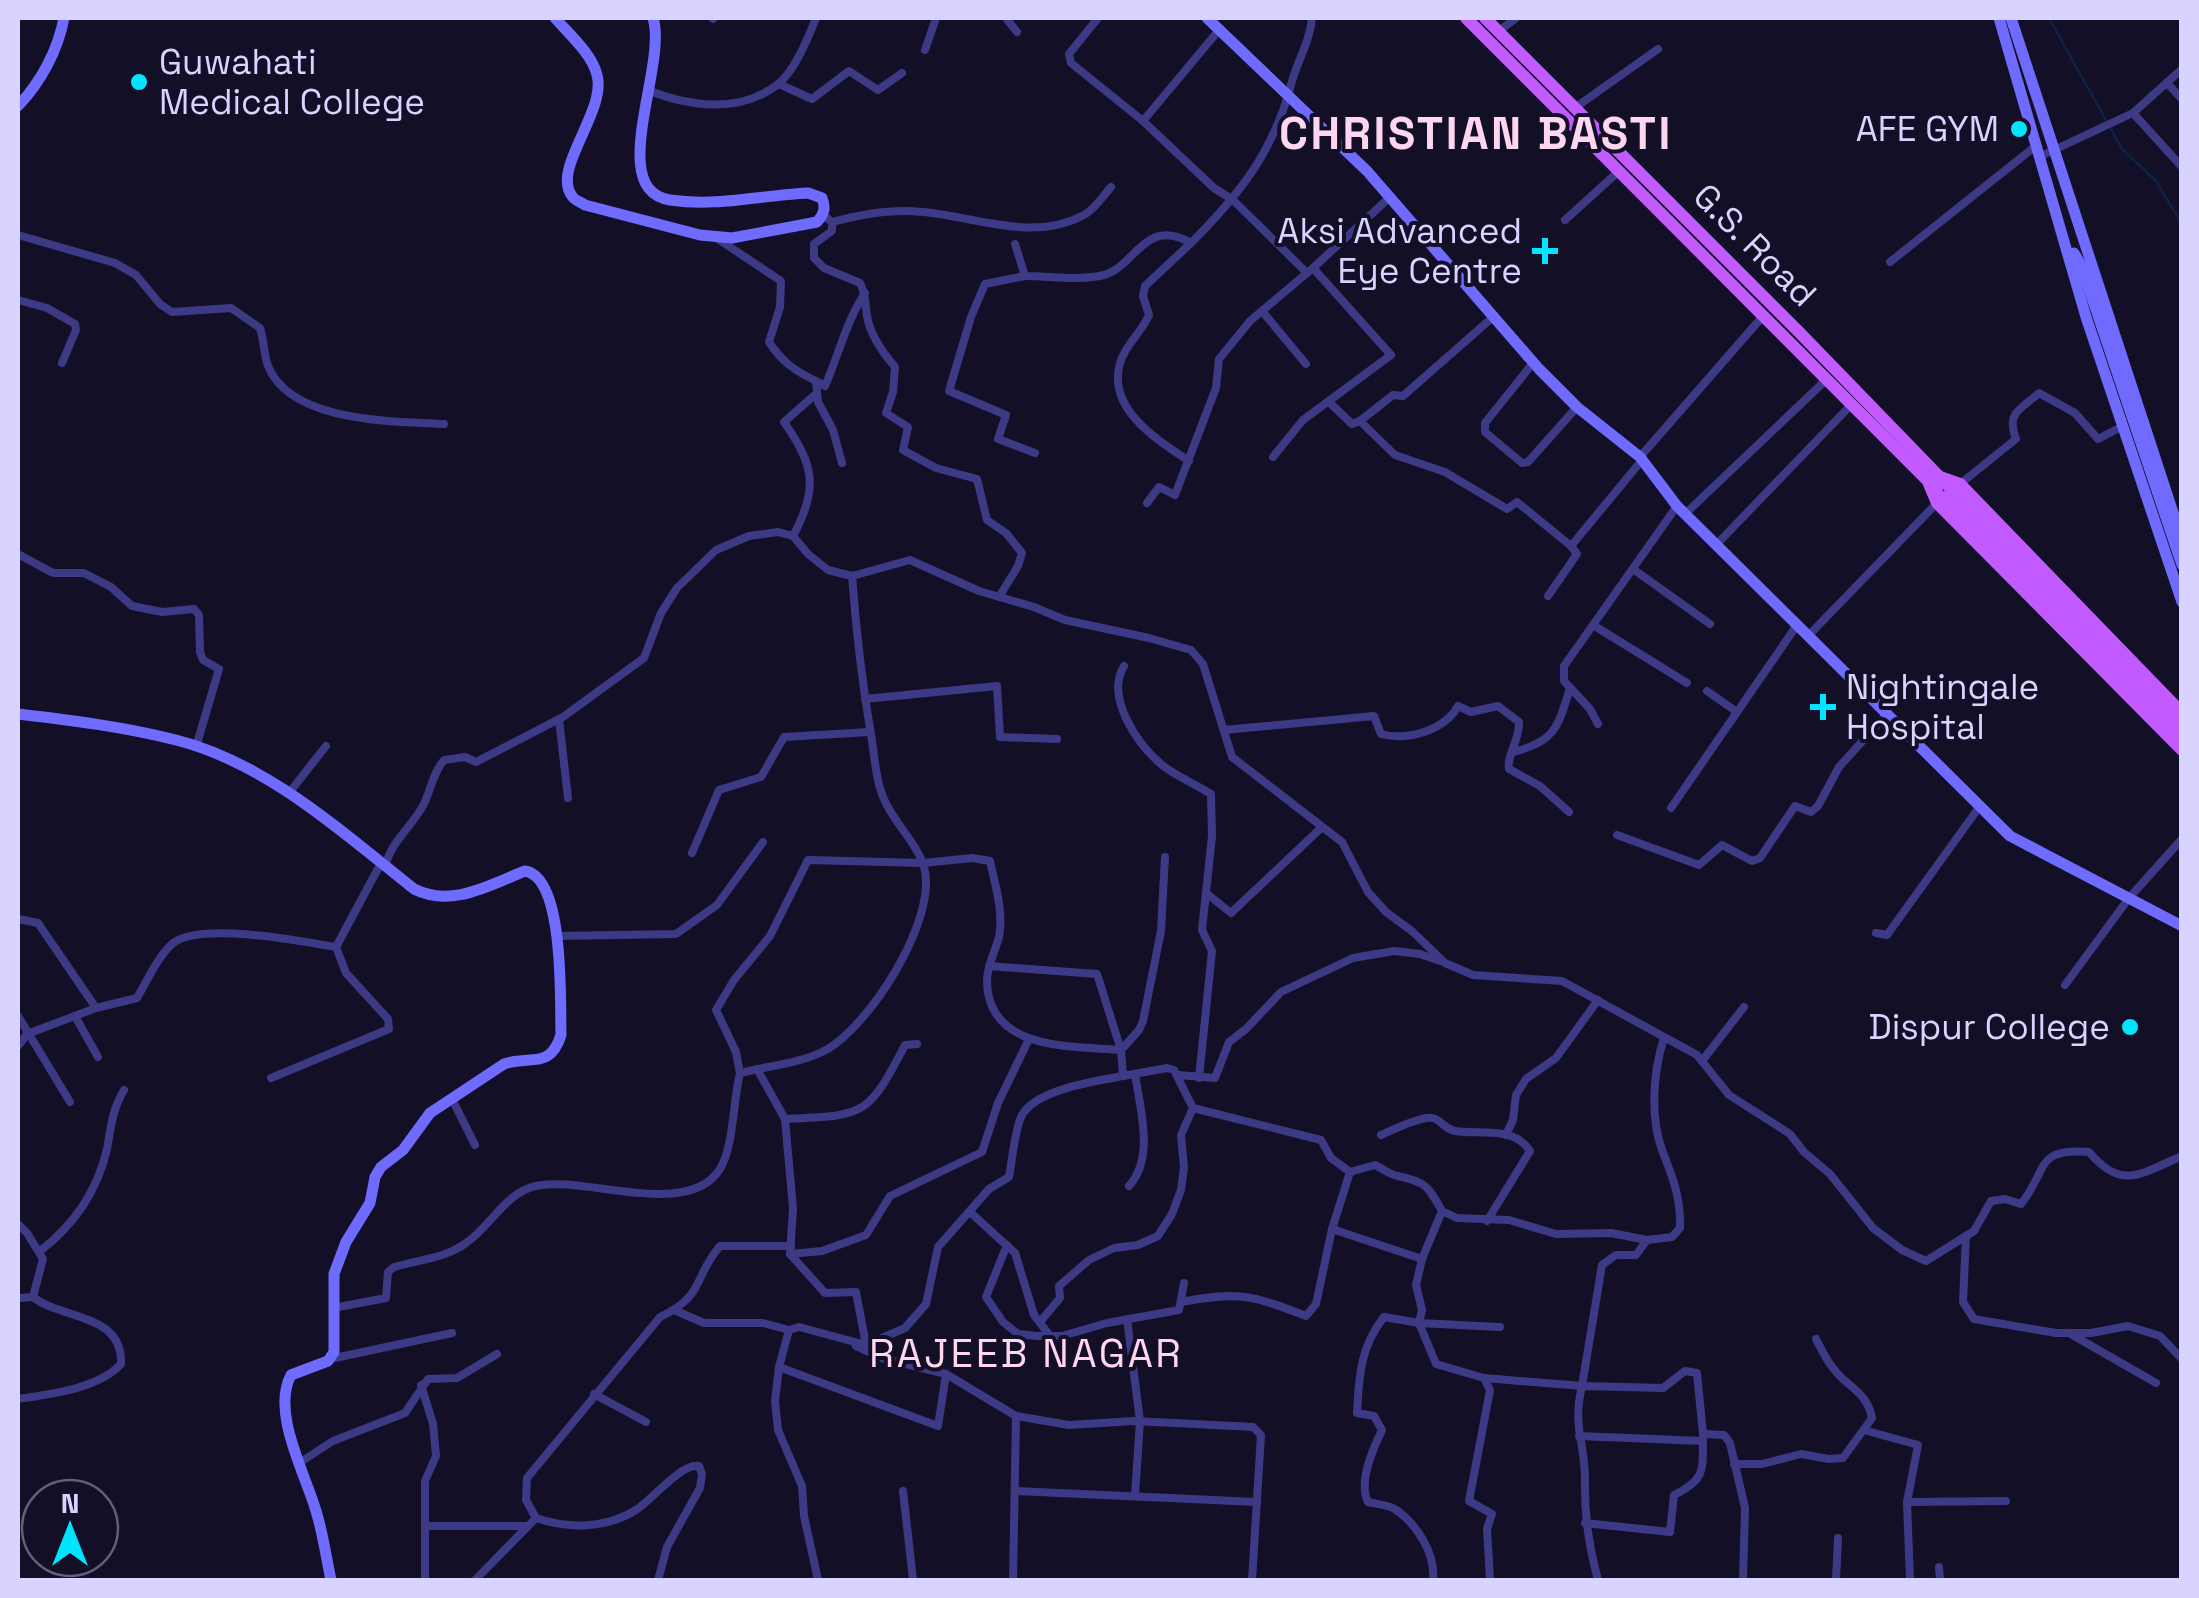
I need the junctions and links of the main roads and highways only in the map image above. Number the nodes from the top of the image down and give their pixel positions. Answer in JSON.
{"nodes":[{"id":1,"x":1466,"y":18,"type":"edge"},
{"id":2,"x":1485,"y":18,"type":"edge"},
{"id":3,"x":1931,"y":478,"type":"junction"},
{"id":4,"x":1948,"y":494,"type":"junction"},
{"id":5,"x":2182,"y":714,"type":"edge"},
{"id":6,"x":2178,"y":734,"type":"edge"},
{"id":7,"x":2182,"y":750,"type":"edge"}],
"edges":[{"from":1,"to":3,"type":"main road","name":"G.S. Road"},
{"from":2,"to":3,"type":"main road","name":"G.S. Road"},
{"from":3,"to":4,"type":"main road"},
{"from":3,"to":4,"type":"main road"},
{"from":4,"to":5,"type":"main road"},
{"from":4,"to":6,"type":"main road","bridge":true},
{"from":6,"to":7,"type":"main road"}]}
